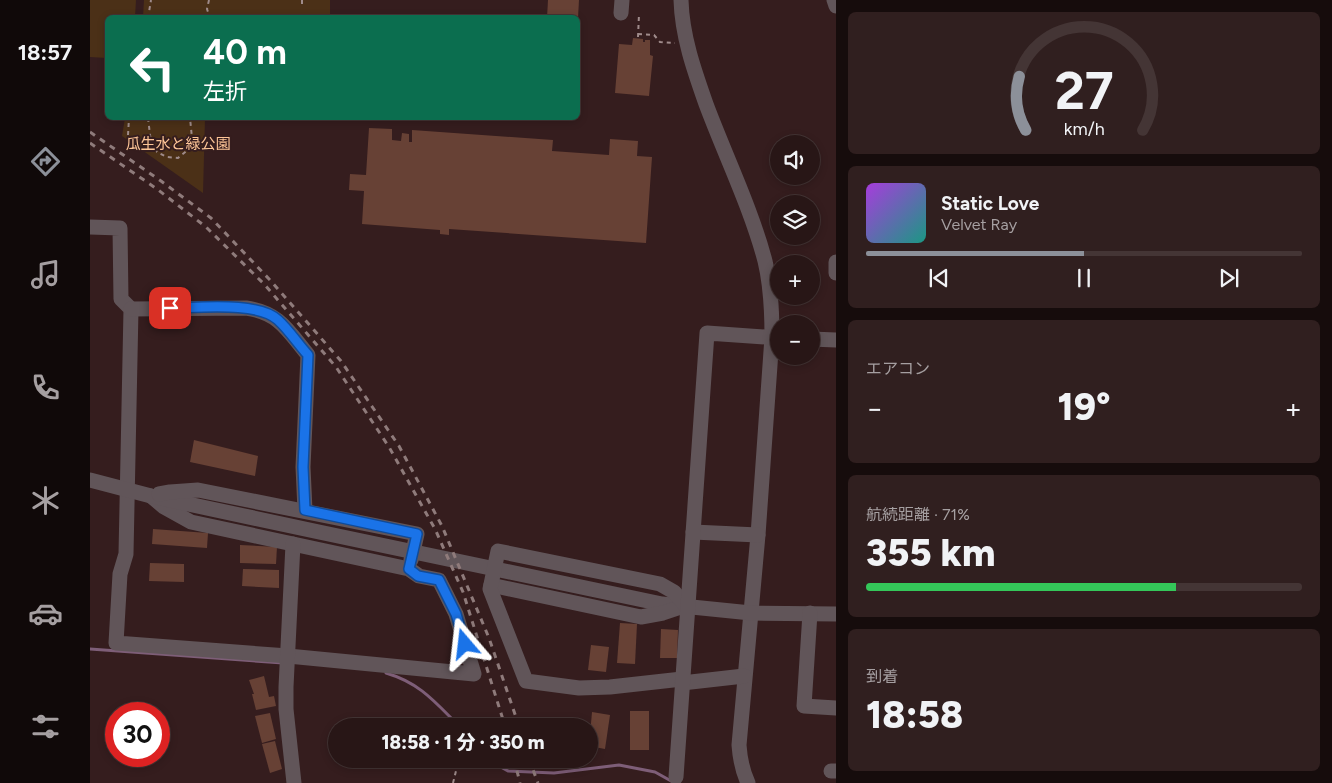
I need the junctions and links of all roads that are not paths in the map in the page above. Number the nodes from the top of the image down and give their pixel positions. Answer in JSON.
{"nodes":[{"id":1,"x":681,"y":0,"type":"edge"},
{"id":2,"x":834,"y":0,"type":"edge"},
{"id":3,"x":836,"y":6,"type":"edge"},
{"id":4,"x":90,"y":227,"type":"edge"},
{"id":5,"x":836,"y":262,"type":"edge"},
{"id":6,"x":836,"y":273,"type":"edge"},
{"id":7,"x":131,"y":308,"type":"junction"},
{"id":8,"x":772,"y":315,"type":"edge"},
{"id":9,"x":770,"y":337,"type":"edge"},
{"id":10,"x":820,"y":339,"type":"edge"},
{"id":11,"x":836,"y":340,"type":"edge"},
{"id":12,"x":773,"y":365,"type":"edge"},
{"id":13,"x":90,"y":480,"type":"edge"},
{"id":14,"x":128,"y":490,"type":"junction"},
{"id":15,"x":151,"y":496,"type":"junction"},
{"id":16,"x":305,"y":510,"type":"junction"},
{"id":17,"x":693,"y":532,"type":"junction"},
{"id":18,"x":758,"y":535,"type":"junction"},
{"id":19,"x":293,"y":544,"type":"junction"},
{"id":20,"x":409,"y":569,"type":"junction"},
{"id":21,"x":491,"y":584,"type":"junction"},
{"id":22,"x":685,"y":607,"type":"junction"},
{"id":23,"x":751,"y":612,"type":"junction"},
{"id":24,"x":810,"y":613,"type":"junction"},
{"id":25,"x":836,"y":614,"type":"edge"},
{"id":26,"x":288,"y":660,"type":"junction"},
{"id":27,"x":744,"y":676,"type":"junction"},
{"id":28,"x":682,"y":681,"type":"junction"},
{"id":29,"x":836,"y":708,"type":"edge"},
{"id":30,"x":676,"y":777,"type":"dead end"},
{"id":31,"x":294,"y":783,"type":"edge"},
{"id":32,"x":748,"y":783,"type":"edge"}],
"edges":[{"from":1,"to":8,"type":"street"},
{"from":2,"to":3,"type":"street"},
{"from":4,"to":7,"type":"street"},
{"from":5,"to":6,"type":"street"},
{"from":7,"to":14,"type":"street"},
{"from":7,"to":16,"type":"street"},
{"from":9,"to":17,"type":"street"},
{"from":10,"to":11,"type":"street"},
{"from":12,"to":18,"type":"street"},
{"from":13,"to":14,"type":"street"},
{"from":14,"to":15,"type":"street"},
{"from":14,"to":26,"type":"street"},
{"from":15,"to":16,"type":"street"},
{"from":15,"to":19,"type":"street"},
{"from":15,"to":22,"type":"street"},
{"from":16,"to":20,"type":"street"},
{"from":17,"to":18,"type":"street"},
{"from":17,"to":22,"type":"street"},
{"from":18,"to":23,"type":"street"},
{"from":19,"to":20,"type":"street"},
{"from":19,"to":26,"type":"street"},
{"from":20,"to":26,"type":"street"},
{"from":21,"to":22,"type":"street"},
{"from":21,"to":22,"type":"street"},
{"from":21,"to":28,"type":"street"},
{"from":22,"to":23,"type":"street"},
{"from":22,"to":28,"type":"street"},
{"from":23,"to":24,"type":"street"},
{"from":23,"to":27,"type":"street"},
{"from":24,"to":25,"type":"street"},
{"from":24,"to":29,"type":"street"},
{"from":26,"to":31,"type":"street"},
{"from":27,"to":28,"type":"street"},
{"from":27,"to":32,"type":"street"},
{"from":28,"to":30,"type":"street"}]}
